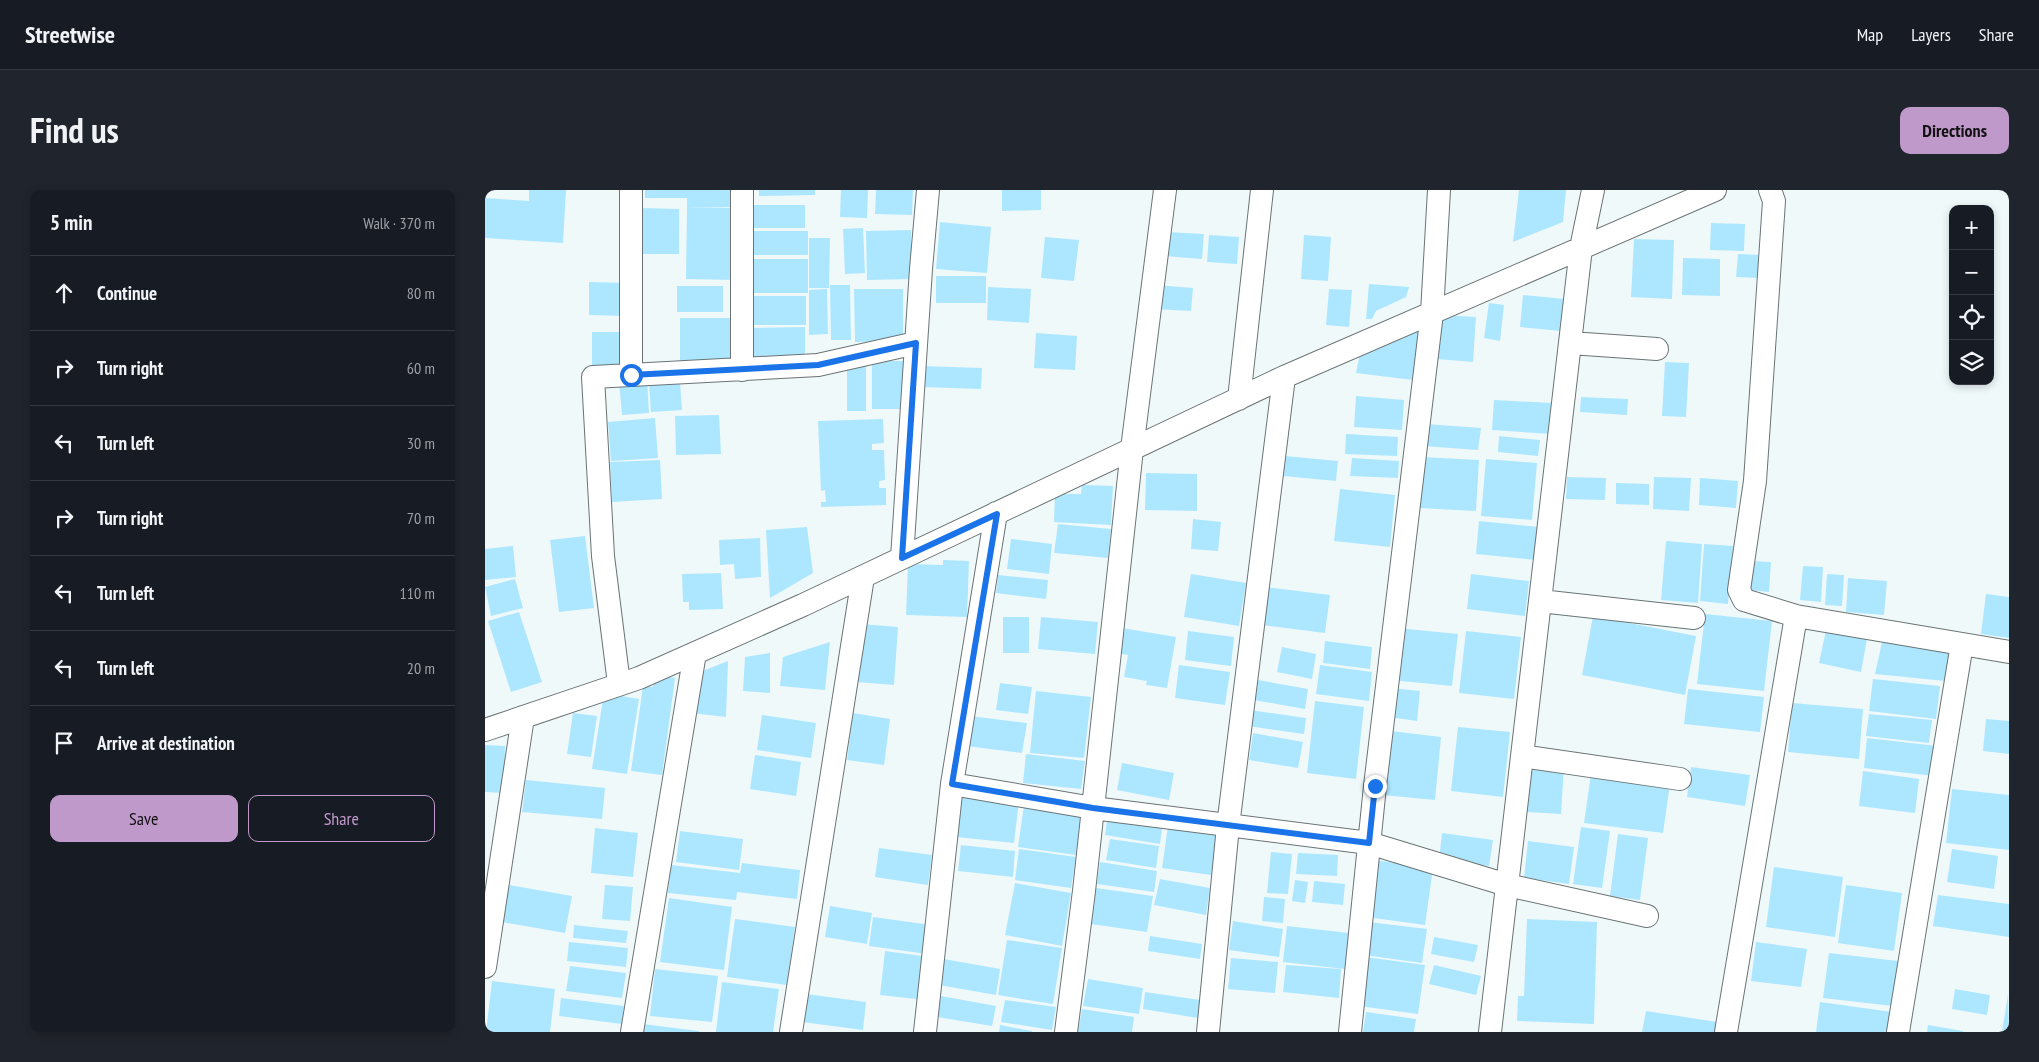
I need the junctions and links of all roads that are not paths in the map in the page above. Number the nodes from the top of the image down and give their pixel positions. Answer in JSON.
{"nodes":[{"id":1,"x":631,"y":190,"type":"edge"},
{"id":2,"x":742,"y":190,"type":"edge"},
{"id":3,"x":928,"y":190,"type":"edge"},
{"id":4,"x":1165,"y":190,"type":"edge"},
{"id":5,"x":1262,"y":190,"type":"edge"},
{"id":6,"x":1439,"y":190,"type":"edge"},
{"id":7,"x":1593,"y":190,"type":"edge"},
{"id":8,"x":1715,"y":190,"type":"edge"},
{"id":9,"x":1770,"y":190,"type":"edge"},
{"id":10,"x":1581,"y":248,"type":"junction"},
{"id":11,"x":1432,"y":313,"type":"junction"},
{"id":12,"x":916,"y":343,"type":"junction"},
{"id":13,"x":1570,"y":343,"type":"junction"},
{"id":14,"x":1657,"y":349,"type":"dead end"},
{"id":15,"x":742,"y":370,"type":"junction"},
{"id":16,"x":631,"y":375,"type":"junction"},
{"id":17,"x":1284,"y":377,"type":"junction"},
{"id":18,"x":1239,"y":398,"type":"junction"},
{"id":19,"x":1132,"y":449,"type":"junction"},
{"id":20,"x":997,"y":514,"type":"junction"},
{"id":21,"x":902,"y":558,"type":"junction"},
{"id":22,"x":863,"y":577,"type":"junction"},
{"id":23,"x":1540,"y":601,"type":"junction"},
{"id":24,"x":1796,"y":616,"type":"junction"},
{"id":25,"x":1694,"y":618,"type":"dead end"},
{"id":26,"x":1962,"y":644,"type":"junction"},
{"id":27,"x":2009,"y":652,"type":"edge"},
{"id":28,"x":695,"y":653,"type":"junction"},
{"id":29,"x":619,"y":684,"type":"junction"},
{"id":30,"x":523,"y":717,"type":"junction"},
{"id":31,"x":485,"y":730,"type":"edge"},
{"id":32,"x":1522,"y":756,"type":"junction"},
{"id":33,"x":1680,"y":779,"type":"dead end"},
{"id":34,"x":952,"y":784,"type":"junction"},
{"id":35,"x":1093,"y":808,"type":"junction"},
{"id":36,"x":1228,"y":826,"type":"junction"},
{"id":37,"x":1369,"y":843,"type":"junction"},
{"id":38,"x":1507,"y":885,"type":"junction"},
{"id":39,"x":1647,"y":916,"type":"dead end"},
{"id":40,"x":485,"y":967,"type":"edge"},
{"id":41,"x":632,"y":1032,"type":"edge"},
{"id":42,"x":791,"y":1032,"type":"edge"},
{"id":43,"x":925,"y":1032,"type":"edge"},
{"id":44,"x":1066,"y":1032,"type":"edge"},
{"id":45,"x":1208,"y":1032,"type":"edge"},
{"id":46,"x":1350,"y":1032,"type":"edge"},
{"id":47,"x":1490,"y":1032,"type":"edge"},
{"id":48,"x":1726,"y":1032,"type":"edge"},
{"id":49,"x":1898,"y":1032,"type":"edge"}],
"edges":[{"from":1,"to":16,"type":"street"},
{"from":2,"to":15,"type":"street"},
{"from":3,"to":12,"type":"street"},
{"from":4,"to":19,"type":"street"},
{"from":5,"to":18,"type":"street"},
{"from":6,"to":11,"type":"street"},
{"from":7,"to":10,"type":"street"},
{"from":8,"to":10,"type":"street"},
{"from":9,"to":24,"type":"street"},
{"from":10,"to":11,"type":"street"},
{"from":10,"to":13,"type":"street"},
{"from":11,"to":17,"type":"street"},
{"from":11,"to":37,"type":"street"},
{"from":12,"to":15,"type":"street"},
{"from":12,"to":21,"type":"street"},
{"from":13,"to":14,"type":"street"},
{"from":13,"to":23,"type":"street"},
{"from":15,"to":16,"type":"street"},
{"from":16,"to":29,"type":"street"},
{"from":17,"to":18,"type":"street"},
{"from":17,"to":36,"type":"street"},
{"from":18,"to":19,"type":"street"},
{"from":19,"to":20,"type":"street"},
{"from":19,"to":35,"type":"street"},
{"from":20,"to":21,"type":"street"},
{"from":20,"to":34,"type":"street"},
{"from":21,"to":22,"type":"street"},
{"from":22,"to":28,"type":"street"},
{"from":22,"to":42,"type":"street"},
{"from":23,"to":25,"type":"street"},
{"from":23,"to":32,"type":"street"},
{"from":24,"to":26,"type":"street"},
{"from":24,"to":48,"type":"street"},
{"from":26,"to":27,"type":"street"},
{"from":26,"to":49,"type":"street"},
{"from":28,"to":29,"type":"street"},
{"from":28,"to":41,"type":"street"},
{"from":29,"to":30,"type":"street"},
{"from":30,"to":31,"type":"street"},
{"from":30,"to":40,"type":"street"},
{"from":32,"to":33,"type":"street"},
{"from":32,"to":38,"type":"street"},
{"from":34,"to":35,"type":"street"},
{"from":34,"to":43,"type":"street"},
{"from":35,"to":36,"type":"street"},
{"from":35,"to":44,"type":"street"},
{"from":36,"to":37,"type":"street"},
{"from":36,"to":45,"type":"street"},
{"from":37,"to":38,"type":"street"},
{"from":37,"to":46,"type":"street"},
{"from":38,"to":39,"type":"street"},
{"from":38,"to":47,"type":"street"}]}
